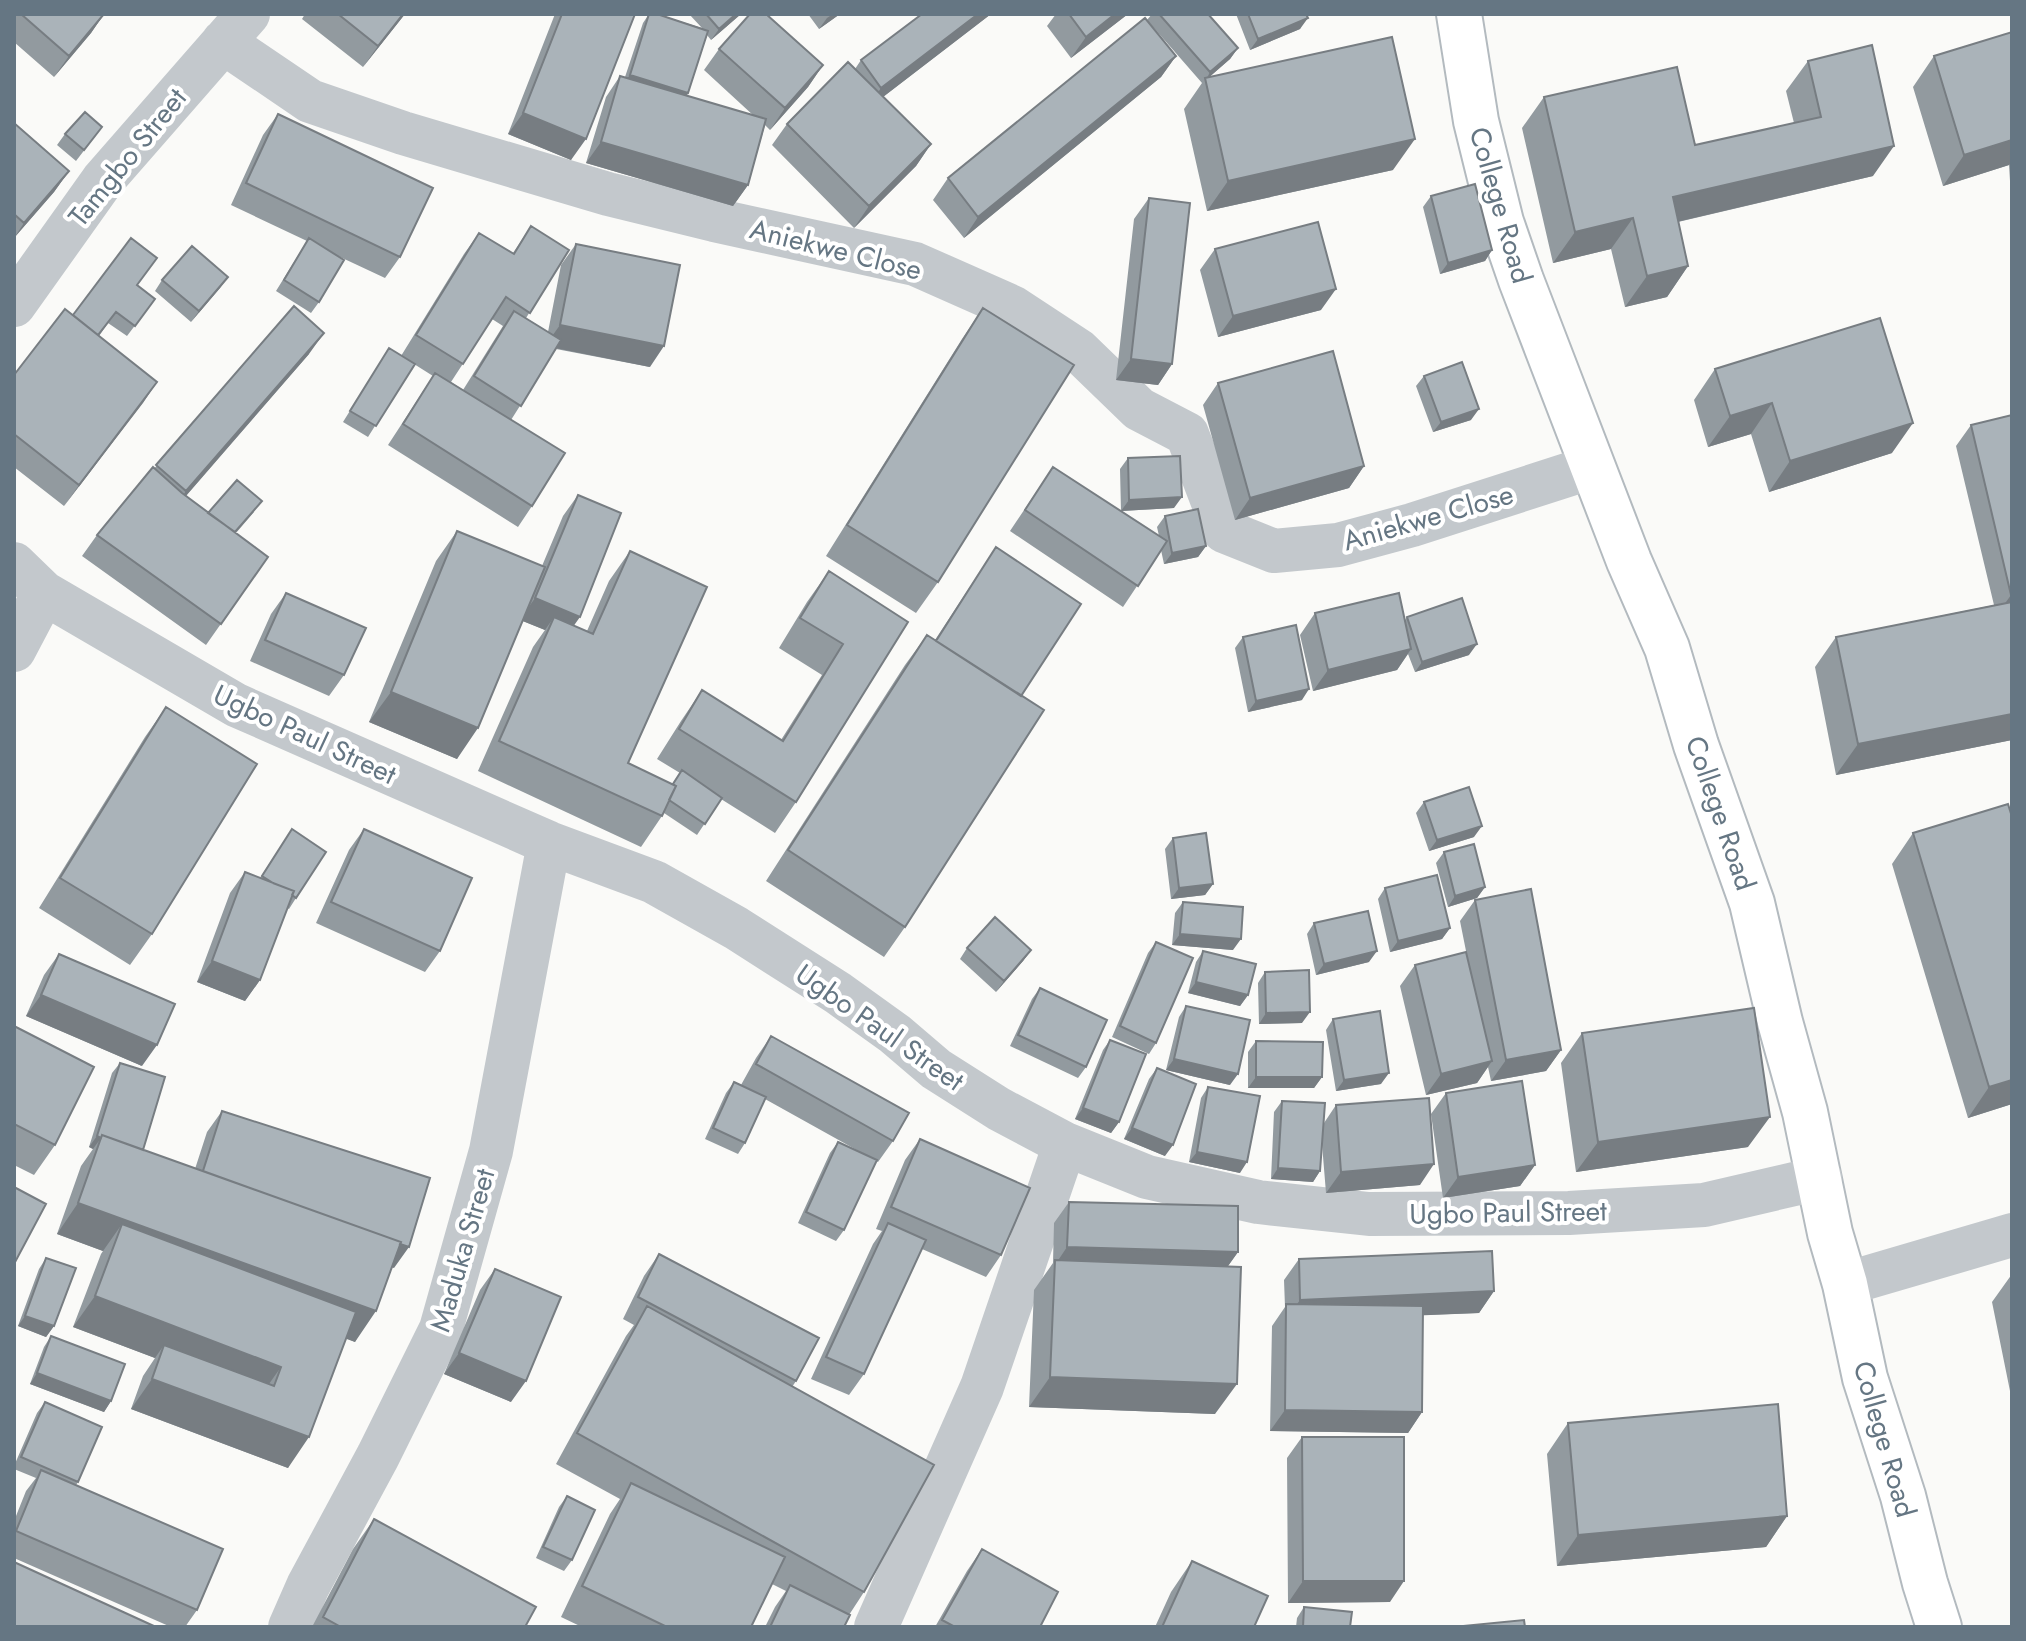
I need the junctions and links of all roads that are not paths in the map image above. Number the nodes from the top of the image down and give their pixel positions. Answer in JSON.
{"nodes":[{"id":1,"x":1459,"y":14,"type":"edge"},
{"id":2,"x":235,"y":28,"type":"edge"},
{"id":3,"x":14,"y":305,"type":"edge"},
{"id":4,"x":1592,"y":467,"type":"junction"},
{"id":5,"x":29,"y":579,"type":"edge"},
{"id":6,"x":14,"y":650,"type":"edge"},
{"id":7,"x":549,"y":843,"type":"junction"},
{"id":8,"x":1065,"y":1144,"type":"junction"},
{"id":9,"x":1820,"y":1178,"type":"junction"},
{"id":10,"x":2012,"y":1235,"type":"edge"},
{"id":11,"x":1845,"y":1284,"type":"junction"},
{"id":12,"x":290,"y":1627,"type":"edge"},
{"id":13,"x":876,"y":1627,"type":"edge"},
{"id":14,"x":1939,"y":1627,"type":"edge"}],
"edges":[{"from":1,"to":4,"type":"main road","name":"College Road"},
{"from":2,"to":3,"type":"street","name":"Tamgbo Street"},
{"from":2,"to":4,"type":"street","name":"Aniekwe Close"},
{"from":4,"to":9,"type":"main road","name":"College Road"},
{"from":5,"to":6,"type":"street"},
{"from":5,"to":7,"type":"street","name":"Ugbo Paul Street"},
{"from":7,"to":8,"type":"street","name":"Ugbo Paul Street"},
{"from":7,"to":12,"type":"street","name":"Maduka Street"},
{"from":8,"to":9,"type":"street","name":"Ugbo Paul Street"},
{"from":8,"to":13,"type":"street"},
{"from":9,"to":11,"type":"main road","name":"College Road"},
{"from":10,"to":11,"type":"street"},
{"from":11,"to":14,"type":"main road","name":"College Road"}]}
